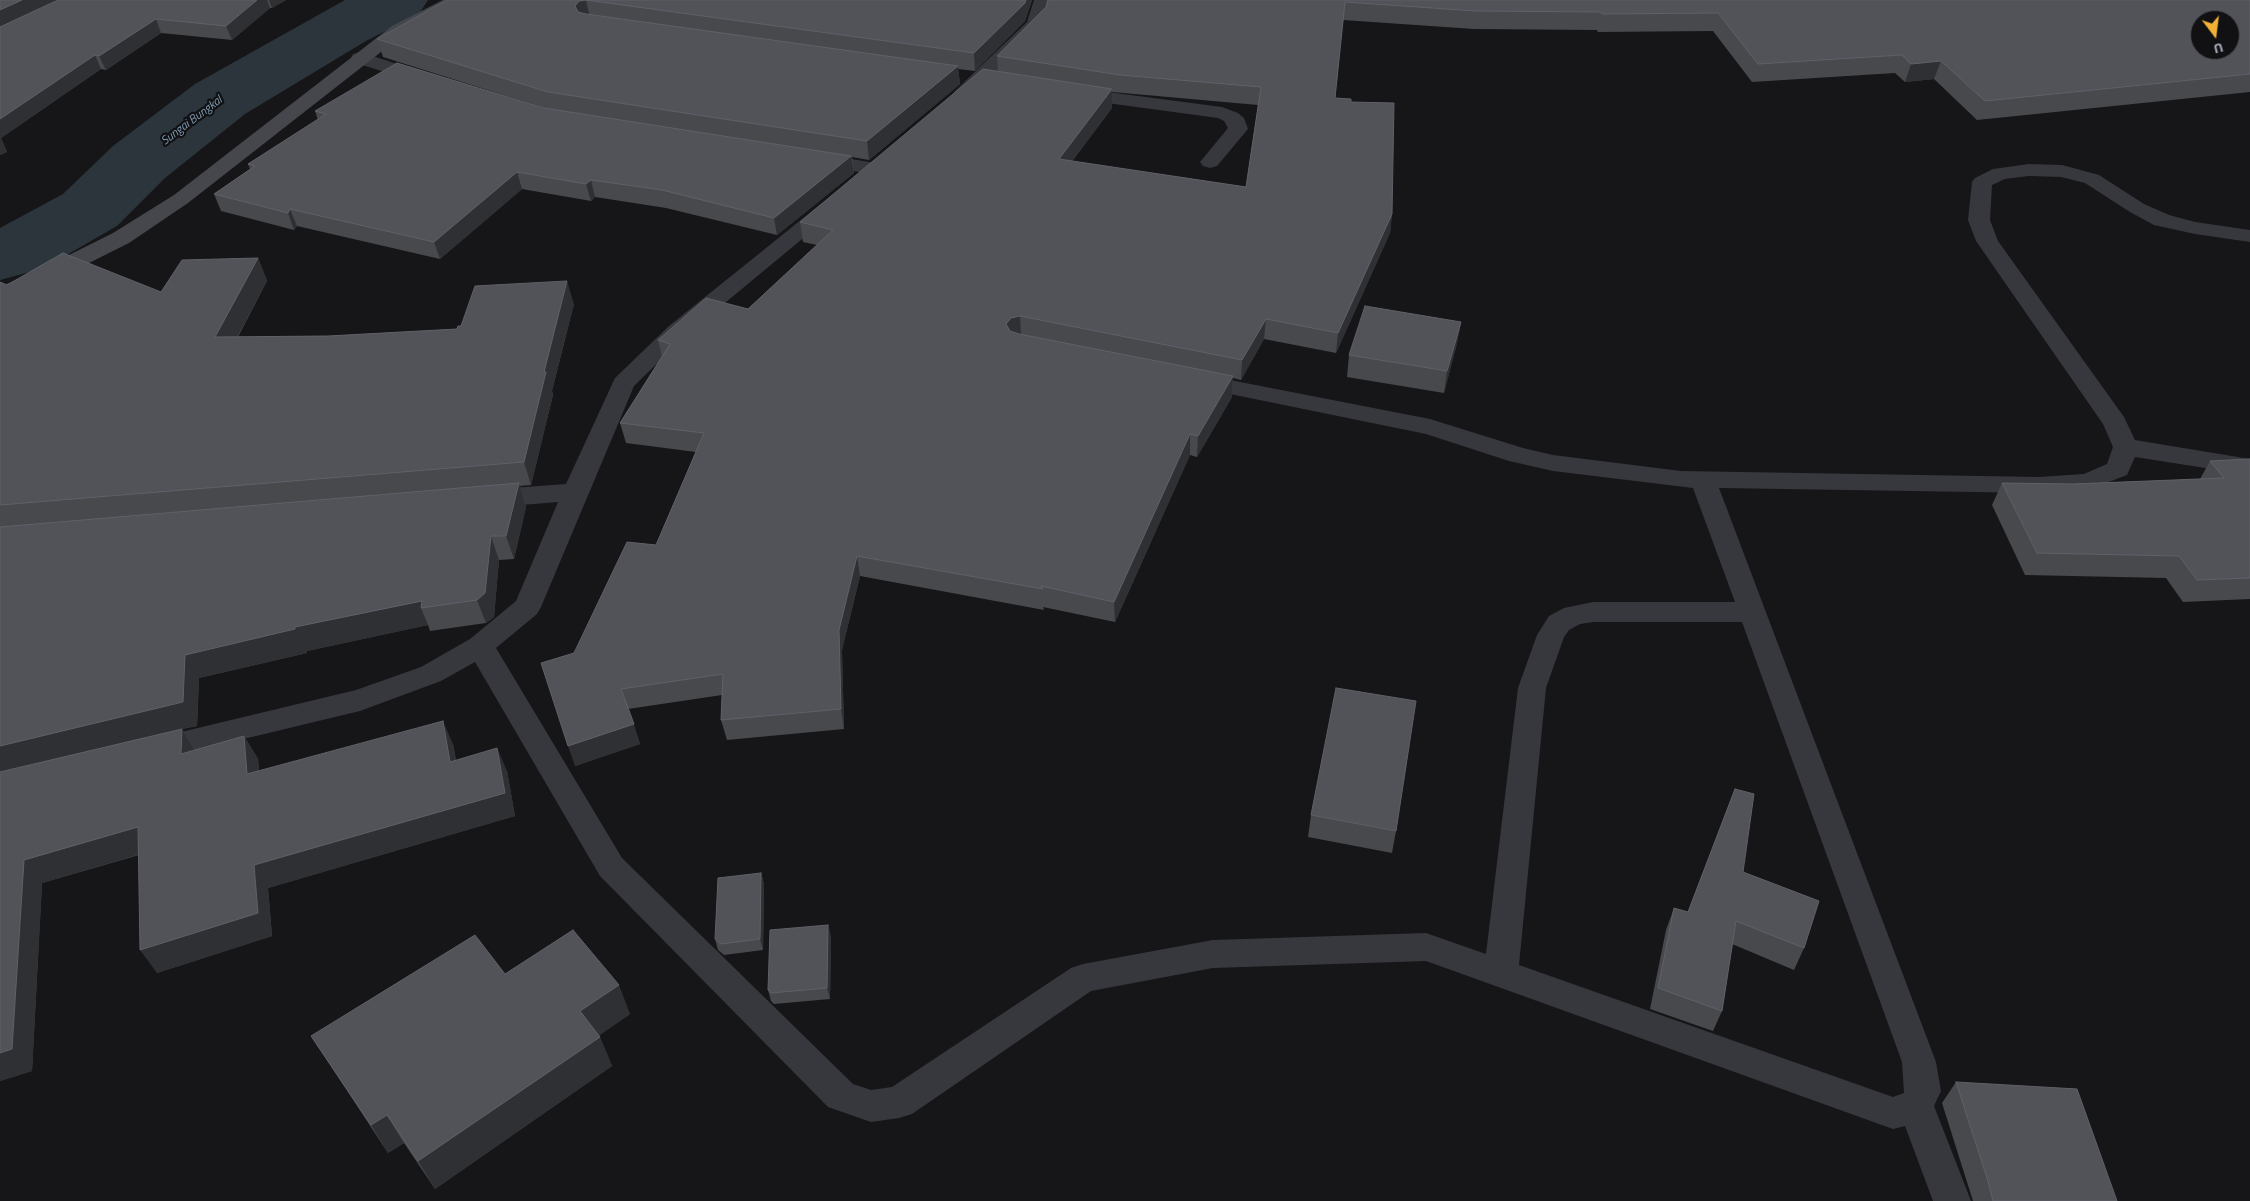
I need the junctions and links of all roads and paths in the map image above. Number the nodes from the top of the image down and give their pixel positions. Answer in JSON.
{"nodes":[{"id":1,"x":457,"y":0,"type":"edge"},
{"id":2,"x":1043,"y":0,"type":"edge"},
{"id":3,"x":360,"y":58,"type":"junction"},
{"id":4,"x":443,"y":85,"type":"edge"},
{"id":5,"x":1061,"y":92,"type":"edge"},
{"id":6,"x":943,"y":111,"type":"edge"},
{"id":7,"x":798,"y":156,"type":"edge"},
{"id":8,"x":1210,"y":162,"type":"dead end"},
{"id":9,"x":2250,"y":236,"type":"edge"},
{"id":10,"x":0,"y":295,"type":"edge"},
{"id":11,"x":1177,"y":376,"type":"edge"},
{"id":12,"x":2126,"y":447,"type":"junction"},
{"id":13,"x":2250,"y":467,"type":"edge"},
{"id":14,"x":1703,"y":479,"type":"junction"},
{"id":15,"x":575,"y":492,"type":"junction"},
{"id":16,"x":466,"y":501,"type":"edge"},
{"id":17,"x":1752,"y":612,"type":"junction"},
{"id":18,"x":480,"y":646,"type":"junction"},
{"id":19,"x":126,"y":756,"type":"edge"},
{"id":20,"x":1501,"y":973,"type":"junction"},
{"id":21,"x":1916,"y":1106,"type":"junction"},
{"id":22,"x":1952,"y":1201,"type":"edge"}],
"edges":[{"from":1,"to":3,"type":"main road"},
{"from":2,"to":6,"type":"street"},
{"from":3,"to":4,"type":"street"},
{"from":3,"to":10,"type":"main road"},
{"from":5,"to":8,"type":"street"},
{"from":7,"to":15,"type":"street"},
{"from":9,"to":12,"type":"street"},
{"from":11,"to":14,"type":"street"},
{"from":12,"to":13,"type":"street"},
{"from":12,"to":14,"type":"street"},
{"from":14,"to":17,"type":"street"},
{"from":15,"to":16,"type":"street"},
{"from":15,"to":18,"type":"street"},
{"from":17,"to":20,"type":"street"},
{"from":17,"to":21,"type":"street"},
{"from":18,"to":19,"type":"street"},
{"from":18,"to":20,"type":"street"},
{"from":20,"to":21,"type":"street"},
{"from":21,"to":22,"type":"street"}]}
